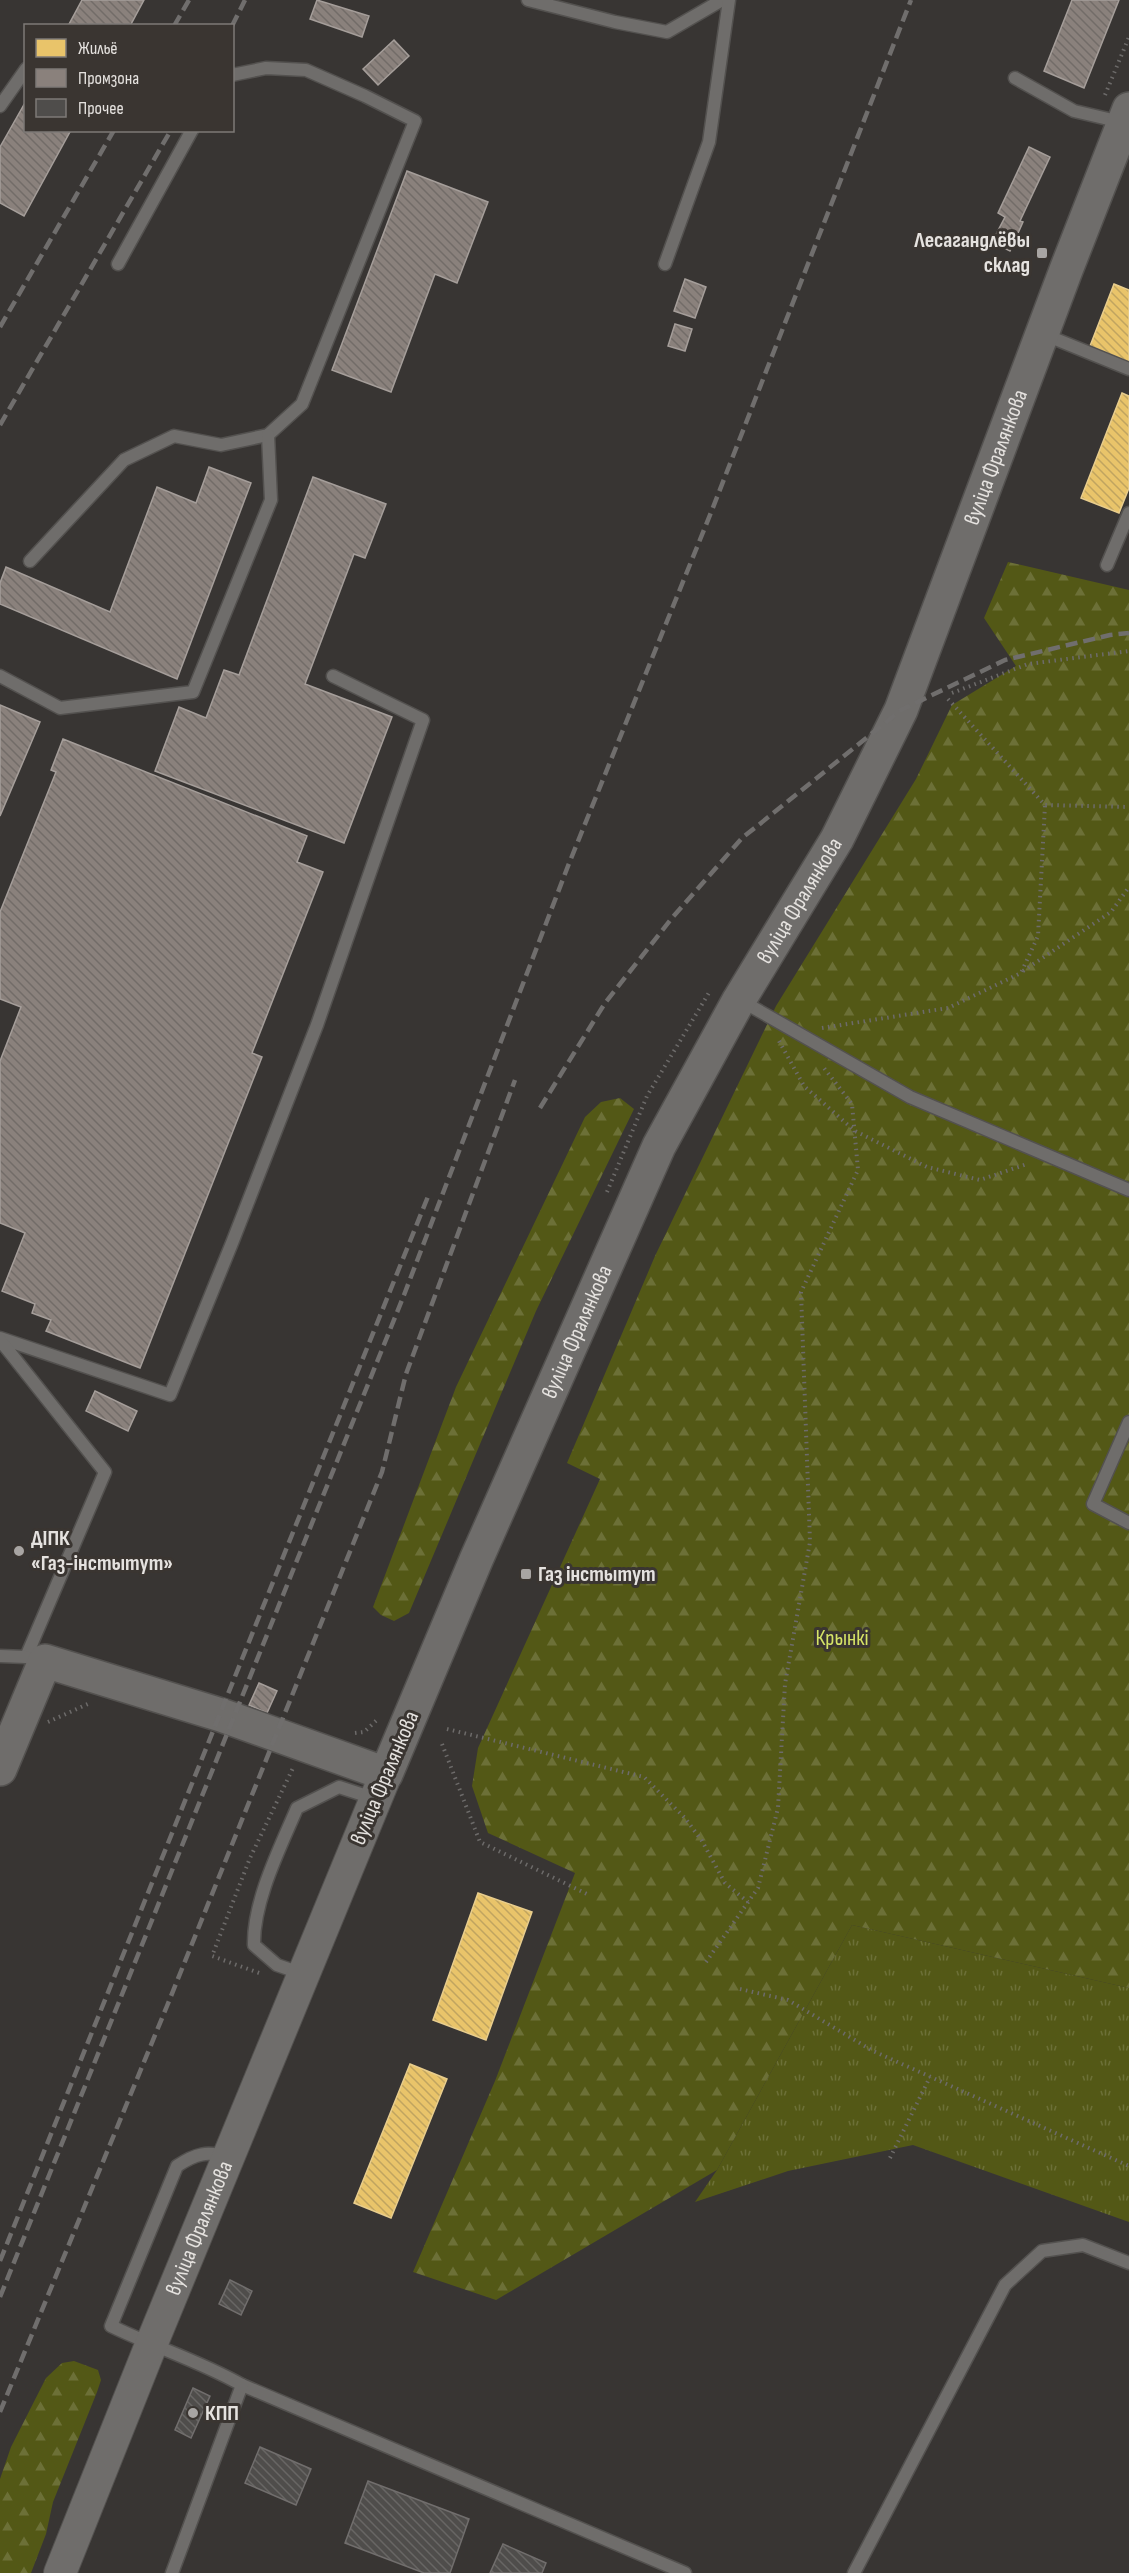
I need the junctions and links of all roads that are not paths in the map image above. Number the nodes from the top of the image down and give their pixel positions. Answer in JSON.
{"nodes":[{"id":1,"x":528,"y":0,"type":"edge"},
{"id":2,"x":722,"y":0,"type":"edge"},
{"id":3,"x":729,"y":0,"type":"edge"},
{"id":4,"x":24,"y":72,"type":"edge"},
{"id":5,"x":234,"y":75,"type":"edge"},
{"id":6,"x":1015,"y":78,"type":"dead end"},
{"id":7,"x":0,"y":106,"type":"edge"},
{"id":8,"x":1119,"y":118,"type":"edge"},
{"id":9,"x":191,"y":132,"type":"edge"},
{"id":10,"x":118,"y":264,"type":"dead end"},
{"id":11,"x":665,"y":264,"type":"dead end"},
{"id":12,"x":1042,"y":333,"type":"junction"},
{"id":13,"x":1129,"y":369,"type":"edge"},
{"id":14,"x":268,"y":435,"type":"junction"},
{"id":15,"x":1129,"y":513,"type":"edge"},
{"id":16,"x":30,"y":561,"type":"dead end"},
{"id":17,"x":1107,"y":565,"type":"dead end"},
{"id":18,"x":0,"y":676,"type":"edge"},
{"id":19,"x":333,"y":676,"type":"dead end"},
{"id":20,"x":740,"y":999,"type":"junction"},
{"id":21,"x":1129,"y":1190,"type":"edge"},
{"id":22,"x":0,"y":1339,"type":"edge"},
{"id":23,"x":1129,"y":1422,"type":"edge"},
{"id":24,"x":1129,"y":1523,"type":"edge"},
{"id":25,"x":0,"y":1656,"type":"edge"},
{"id":26,"x":36,"y":1659,"type":"junction"},
{"id":27,"x":0,"y":1770,"type":"edge"},
{"id":28,"x":381,"y":1786,"type":"junction"},
{"id":29,"x":304,"y":1975,"type":"junction"},
{"id":30,"x":228,"y":2158,"type":"junction"},
{"id":31,"x":1129,"y":2263,"type":"edge"},
{"id":32,"x":151,"y":2345,"type":"junction"},
{"id":33,"x":242,"y":2385,"type":"junction"},
{"id":34,"x":60,"y":2573,"type":"edge"},
{"id":35,"x":172,"y":2573,"type":"edge"},
{"id":36,"x":685,"y":2573,"type":"edge"},
{"id":37,"x":854,"y":2573,"type":"edge"}],
"edges":[{"from":1,"to":2,"type":"lane"},
{"from":3,"to":11,"type":"lane"},
{"from":4,"to":7,"type":"lane"},
{"from":5,"to":14,"type":"lane"},
{"from":6,"to":8,"type":"lane"},
{"from":8,"to":12,"type":"main road","name":"вуліца Фралянкова"},
{"from":9,"to":10,"type":"lane"},
{"from":12,"to":13,"type":"lane"},
{"from":12,"to":20,"type":"main road","name":"вуліца Фралянкова"},
{"from":14,"to":16,"type":"lane"},
{"from":14,"to":18,"type":"lane"},
{"from":15,"to":17,"type":"lane"},
{"from":19,"to":22,"type":"lane"},
{"from":20,"to":21,"type":"lane"},
{"from":20,"to":28,"type":"main road","name":"вуліца Фралянкова"},
{"from":22,"to":26,"type":"lane"},
{"from":23,"to":24,"type":"lane"},
{"from":25,"to":26,"type":"lane"},
{"from":26,"to":27,"type":"main road"},
{"from":26,"to":28,"type":"main road"},
{"from":28,"to":29,"type":"street","name":"вуліца Фралянкова"},
{"from":28,"to":29,"type":"lane"},
{"from":29,"to":30,"type":"street","name":"вуліца Фралянкова"},
{"from":30,"to":32,"type":"street","name":"вуліца Фралянкова"},
{"from":30,"to":32,"type":"lane"},
{"from":31,"to":37,"type":"lane"},
{"from":32,"to":33,"type":"lane"},
{"from":32,"to":34,"type":"street","name":"вуліца Фралянкова"},
{"from":33,"to":35,"type":"lane"},
{"from":33,"to":36,"type":"lane"}]}
